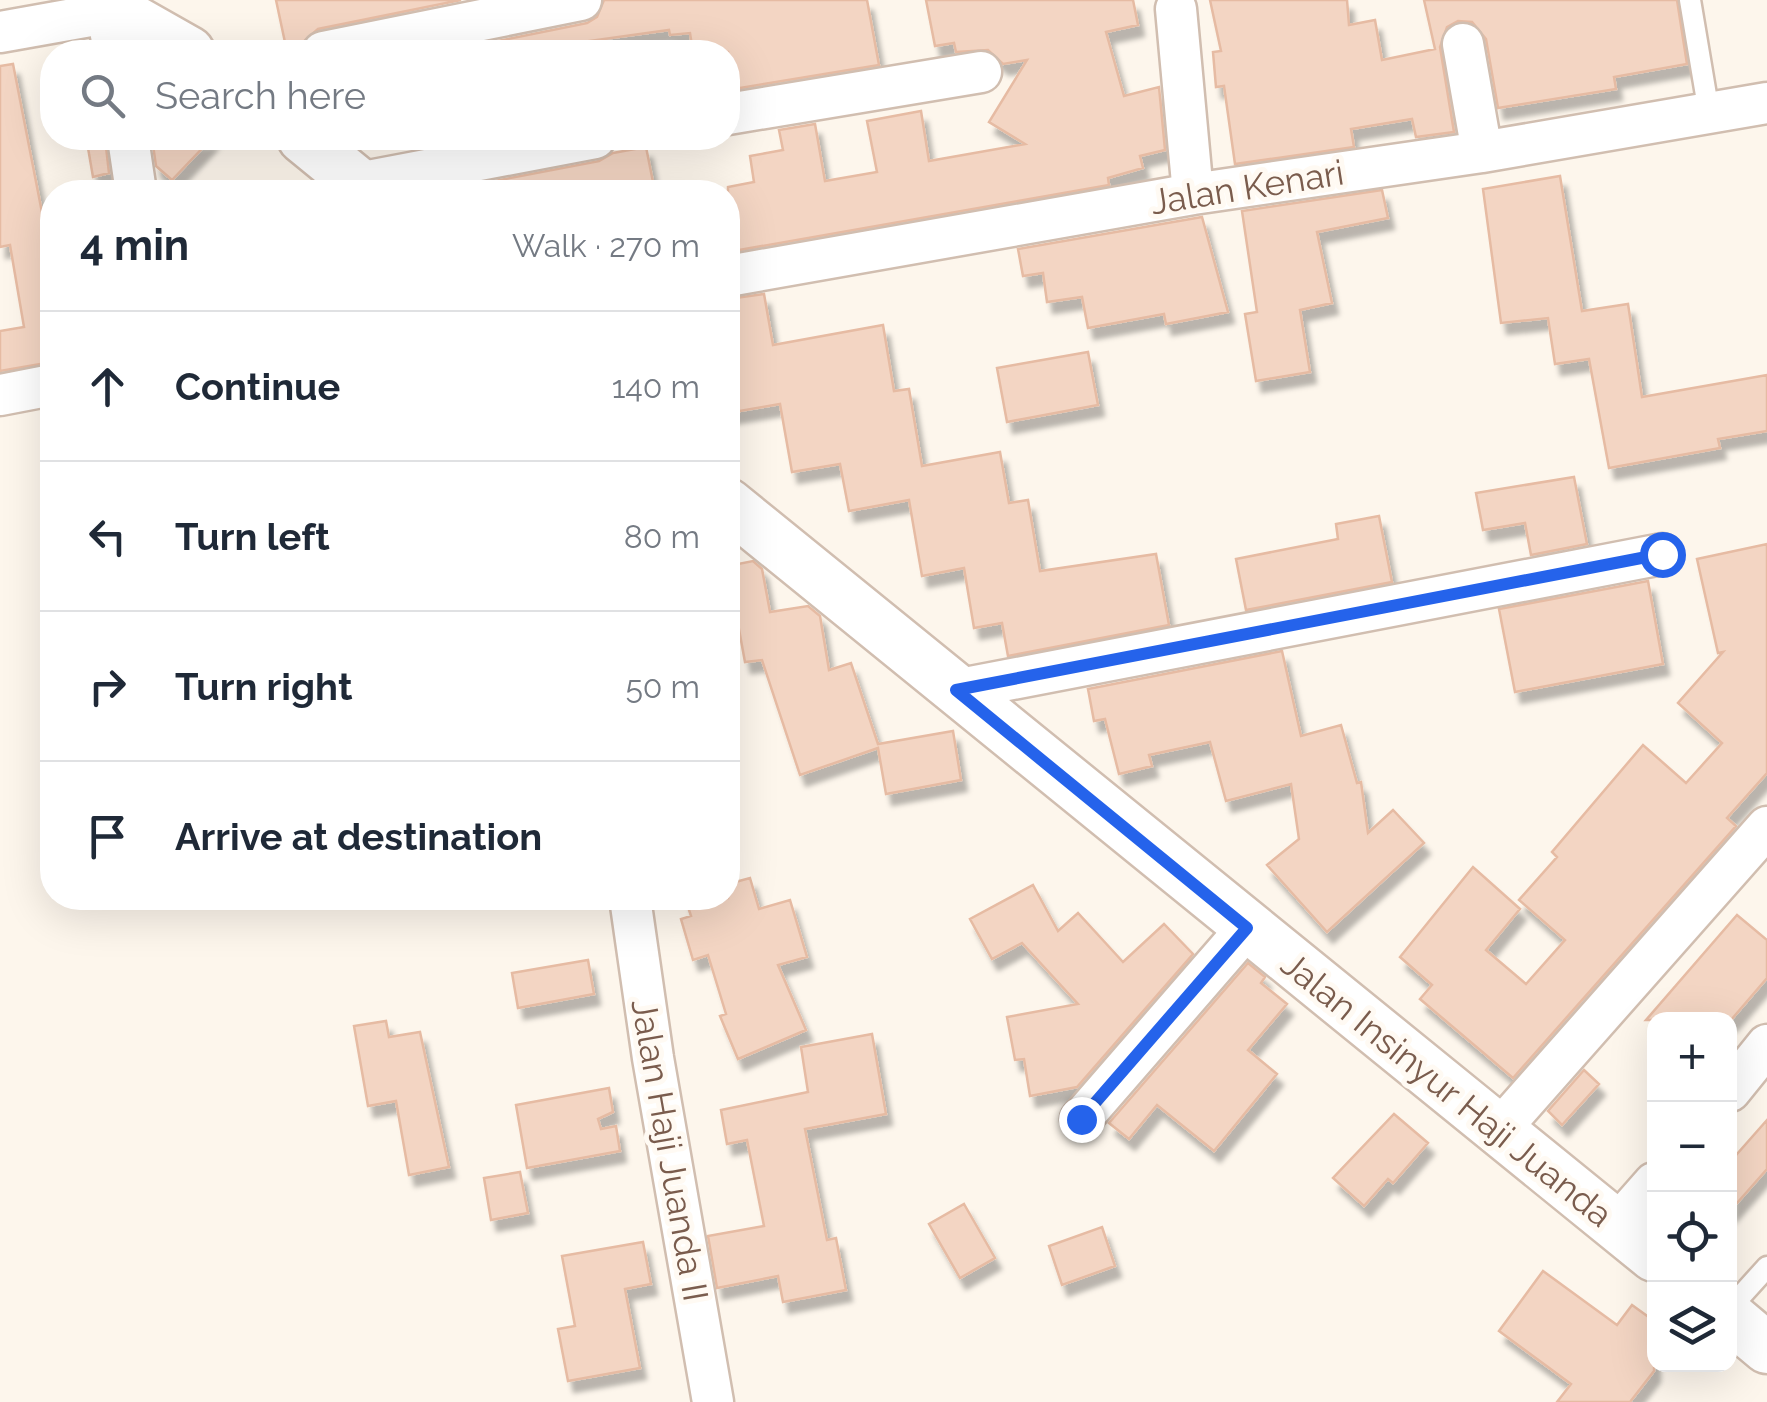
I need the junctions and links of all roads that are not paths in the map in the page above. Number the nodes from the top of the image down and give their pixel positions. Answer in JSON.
{"nodes":[{"id":1,"x":581,"y":0,"type":"edge"},
{"id":2,"x":1690,"y":0,"type":"edge"},
{"id":3,"x":1176,"y":8,"type":"dead end"},
{"id":4,"x":114,"y":20,"type":"edge"},
{"id":5,"x":0,"y":32,"type":"edge"},
{"id":6,"x":161,"y":40,"type":"edge"},
{"id":7,"x":383,"y":40,"type":"edge"},
{"id":8,"x":1463,"y":44,"type":"dead end"},
{"id":9,"x":981,"y":72,"type":"dead end"},
{"id":10,"x":1767,"y":103,"type":"edge"},
{"id":11,"x":740,"y":112,"type":"edge"},
{"id":12,"x":1708,"y":114,"type":"junction"},
{"id":13,"x":130,"y":150,"type":"edge"},
{"id":14,"x":318,"y":150,"type":"edge"},
{"id":15,"x":540,"y":150,"type":"edge"},
{"id":16,"x":1482,"y":152,"type":"junction"},
{"id":17,"x":134,"y":180,"type":"edge"},
{"id":18,"x":354,"y":180,"type":"edge"},
{"id":19,"x":401,"y":180,"type":"edge"},
{"id":20,"x":1192,"y":194,"type":"junction"},
{"id":21,"x":740,"y":274,"type":"edge"},
{"id":22,"x":40,"y":387,"type":"edge"},
{"id":23,"x":0,"y":395,"type":"edge"},
{"id":24,"x":740,"y":514,"type":"edge"},
{"id":25,"x":1662,"y":554,"type":"dead end"},
{"id":26,"x":956,"y":690,"type":"junction"},
{"id":27,"x":1767,"y":826,"type":"edge"},
{"id":28,"x":632,"y":910,"type":"edge"},
{"id":29,"x":1247,"y":928,"type":"junction"},
{"id":30,"x":1767,"y":1045,"type":"edge"},
{"id":31,"x":1737,"y":1082,"type":"edge"},
{"id":32,"x":1081,"y":1119,"type":"dead end"},
{"id":33,"x":1500,"y":1130,"type":"junction"},
{"id":34,"x":1651,"y":1192,"type":"edge"},
{"id":35,"x":1636,"y":1240,"type":"edge"},
{"id":36,"x":1767,"y":1266,"type":"edge"},
{"id":37,"x":1737,"y":1300,"type":"edge"},
{"id":38,"x":1737,"y":1323,"type":"edge"},
{"id":39,"x":1767,"y":1348,"type":"edge"},
{"id":40,"x":714,"y":1402,"type":"edge"}],
"edges":[{"from":1,"to":7,"type":"street"},
{"from":2,"to":12,"type":"lane"},
{"from":3,"to":20,"type":"street"},
{"from":4,"to":5,"type":"street"},
{"from":4,"to":6,"type":"street"},
{"from":8,"to":16,"type":"street"},
{"from":9,"to":11,"type":"street"},
{"from":10,"to":12,"type":"street","name":"Jalan Kenari"},
{"from":12,"to":16,"type":"street","name":"Jalan Kenari"},
{"from":13,"to":17,"type":"street"},
{"from":14,"to":18,"type":"street"},
{"from":15,"to":19,"type":"street"},
{"from":16,"to":20,"type":"street","name":"Jalan Kenari"},
{"from":20,"to":21,"type":"street","name":"Jalan Kenari"},
{"from":22,"to":23,"type":"street"},
{"from":24,"to":26,"type":"street","name":"Jalan Insinyur Haji Juanda"},
{"from":25,"to":26,"type":"street"},
{"from":26,"to":29,"type":"street","name":"Jalan Insinyur Haji Juanda"},
{"from":27,"to":33,"type":"street"},
{"from":28,"to":40,"type":"street","name":"Jalan Haji Juanda II"},
{"from":29,"to":32,"type":"street"},
{"from":29,"to":33,"type":"street","name":"Jalan Insinyur Haji Juanda"},
{"from":30,"to":31,"type":"street"},
{"from":33,"to":35,"type":"street","name":"Jalan Insinyur Haji Juanda"},
{"from":34,"to":35,"type":"street"},
{"from":36,"to":37,"type":"lane"},
{"from":38,"to":39,"type":"street"}]}
